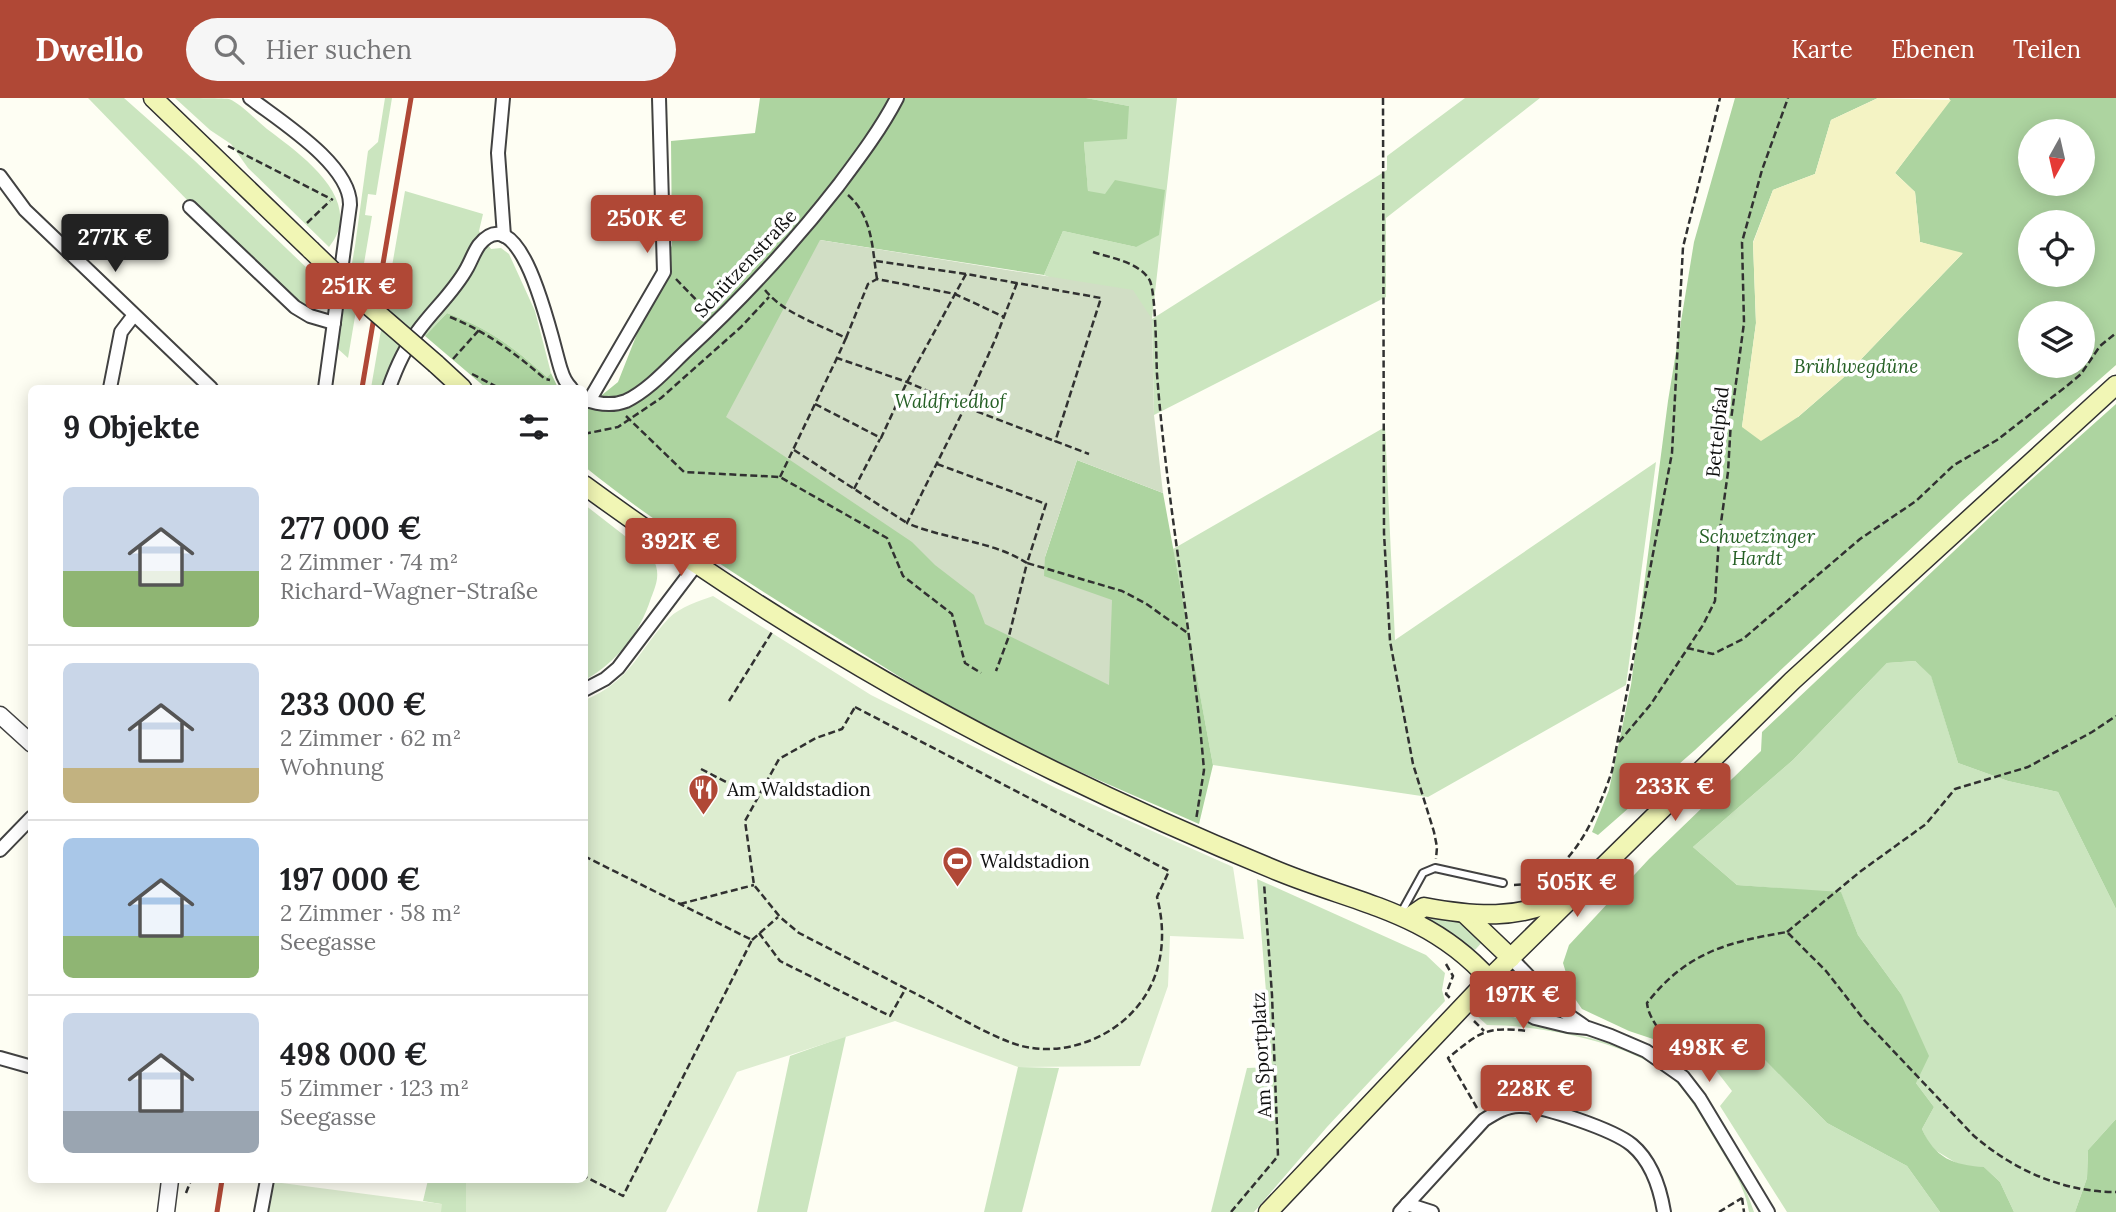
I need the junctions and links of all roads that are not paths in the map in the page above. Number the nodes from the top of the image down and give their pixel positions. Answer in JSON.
{"nodes":[{"id":1,"x":153,"y":98,"type":"edge"},
{"id":2,"x":250,"y":98,"type":"edge"},
{"id":3,"x":503,"y":98,"type":"edge"},
{"id":4,"x":659,"y":98,"type":"edge"},
{"id":5,"x":897,"y":98,"type":"edge"},
{"id":6,"x":0,"y":176,"type":"edge"},
{"id":7,"x":190,"y":207,"type":"dead end"},
{"id":8,"x":504,"y":236,"type":"junction"},
{"id":9,"x":134,"y":315,"type":"junction"},
{"id":10,"x":334,"y":324,"type":"junction"},
{"id":11,"x":567,"y":384,"type":"edge"},
{"id":12,"x":111,"y":385,"type":"edge"},
{"id":13,"x":208,"y":385,"type":"edge"},
{"id":14,"x":325,"y":385,"type":"edge"},
{"id":15,"x":390,"y":385,"type":"edge"},
{"id":16,"x":460,"y":385,"type":"edge"},
{"id":17,"x":2116,"y":386,"type":"edge"},
{"id":18,"x":588,"y":398,"type":"edge"},
{"id":19,"x":588,"y":400,"type":"edge"},
{"id":20,"x":588,"y":488,"type":"edge"},
{"id":21,"x":696,"y":565,"type":"junction"},
{"id":22,"x":588,"y":688,"type":"edge"},
{"id":23,"x":0,"y":715,"type":"edge"},
{"id":24,"x":28,"y":740,"type":"edge"},
{"id":25,"x":28,"y":821,"type":"edge"},
{"id":26,"x":0,"y":850,"type":"edge"},
{"id":27,"x":1503,"y":883,"type":"road end"},
{"id":28,"x":1586,"y":883,"type":"junction"},
{"id":29,"x":1466,"y":915,"type":"junction"},
{"id":30,"x":1404,"y":916,"type":"junction"},
{"id":31,"x":1511,"y":958,"type":"junction"},
{"id":32,"x":1489,"y":979,"type":"junction"},
{"id":33,"x":1588,"y":1028,"type":"junction"},
{"id":34,"x":0,"y":1058,"type":"edge"},
{"id":35,"x":28,"y":1066,"type":"edge"},
{"id":36,"x":170,"y":1183,"type":"edge"},
{"id":37,"x":266,"y":1183,"type":"edge"},
{"id":38,"x":1404,"y":1208,"type":"edge"},
{"id":39,"x":166,"y":1212,"type":"edge"},
{"id":40,"x":261,"y":1212,"type":"edge"},
{"id":41,"x":1268,"y":1212,"type":"edge"},
{"id":42,"x":1432,"y":1212,"type":"edge"},
{"id":43,"x":1664,"y":1212,"type":"edge"},
{"id":44,"x":1768,"y":1212,"type":"edge"}],
"edges":[{"from":1,"to":16,"type":"main road","bridge":true},
{"from":2,"to":10,"type":"street"},
{"from":3,"to":8,"type":"street"},
{"from":4,"to":18,"type":"street"},
{"from":5,"to":19,"type":"street","name":"Schützenstraße"},
{"from":6,"to":9,"type":"street"},
{"from":7,"to":10,"type":"street"},
{"from":8,"to":11,"type":"street"},
{"from":8,"to":15,"type":"street"},
{"from":9,"to":12,"type":"street"},
{"from":9,"to":13,"type":"street"},
{"from":10,"to":14,"type":"street"},
{"from":17,"to":28,"type":"main road"},
{"from":20,"to":21,"type":"main road"},
{"from":21,"to":22,"type":"street"},
{"from":21,"to":30,"type":"main road"},
{"from":23,"to":24,"type":"street"},
{"from":25,"to":26,"type":"street"},
{"from":27,"to":30,"type":"lane"},
{"from":28,"to":29,"type":"main road"},
{"from":28,"to":31,"type":"main road"},
{"from":29,"to":30,"type":"main road"},
{"from":29,"to":31,"type":"main road"},
{"from":30,"to":32,"type":"main road"},
{"from":31,"to":32,"type":"main road"},
{"from":31,"to":33,"type":"street"},
{"from":32,"to":33,"type":"street"},
{"from":32,"to":41,"type":"main road"},
{"from":33,"to":44,"type":"street"},
{"from":34,"to":35,"type":"street"},
{"from":36,"to":39,"type":"street"},
{"from":37,"to":40,"type":"street"},
{"from":38,"to":42,"type":"street"},
{"from":38,"to":43,"type":"street"}]}
